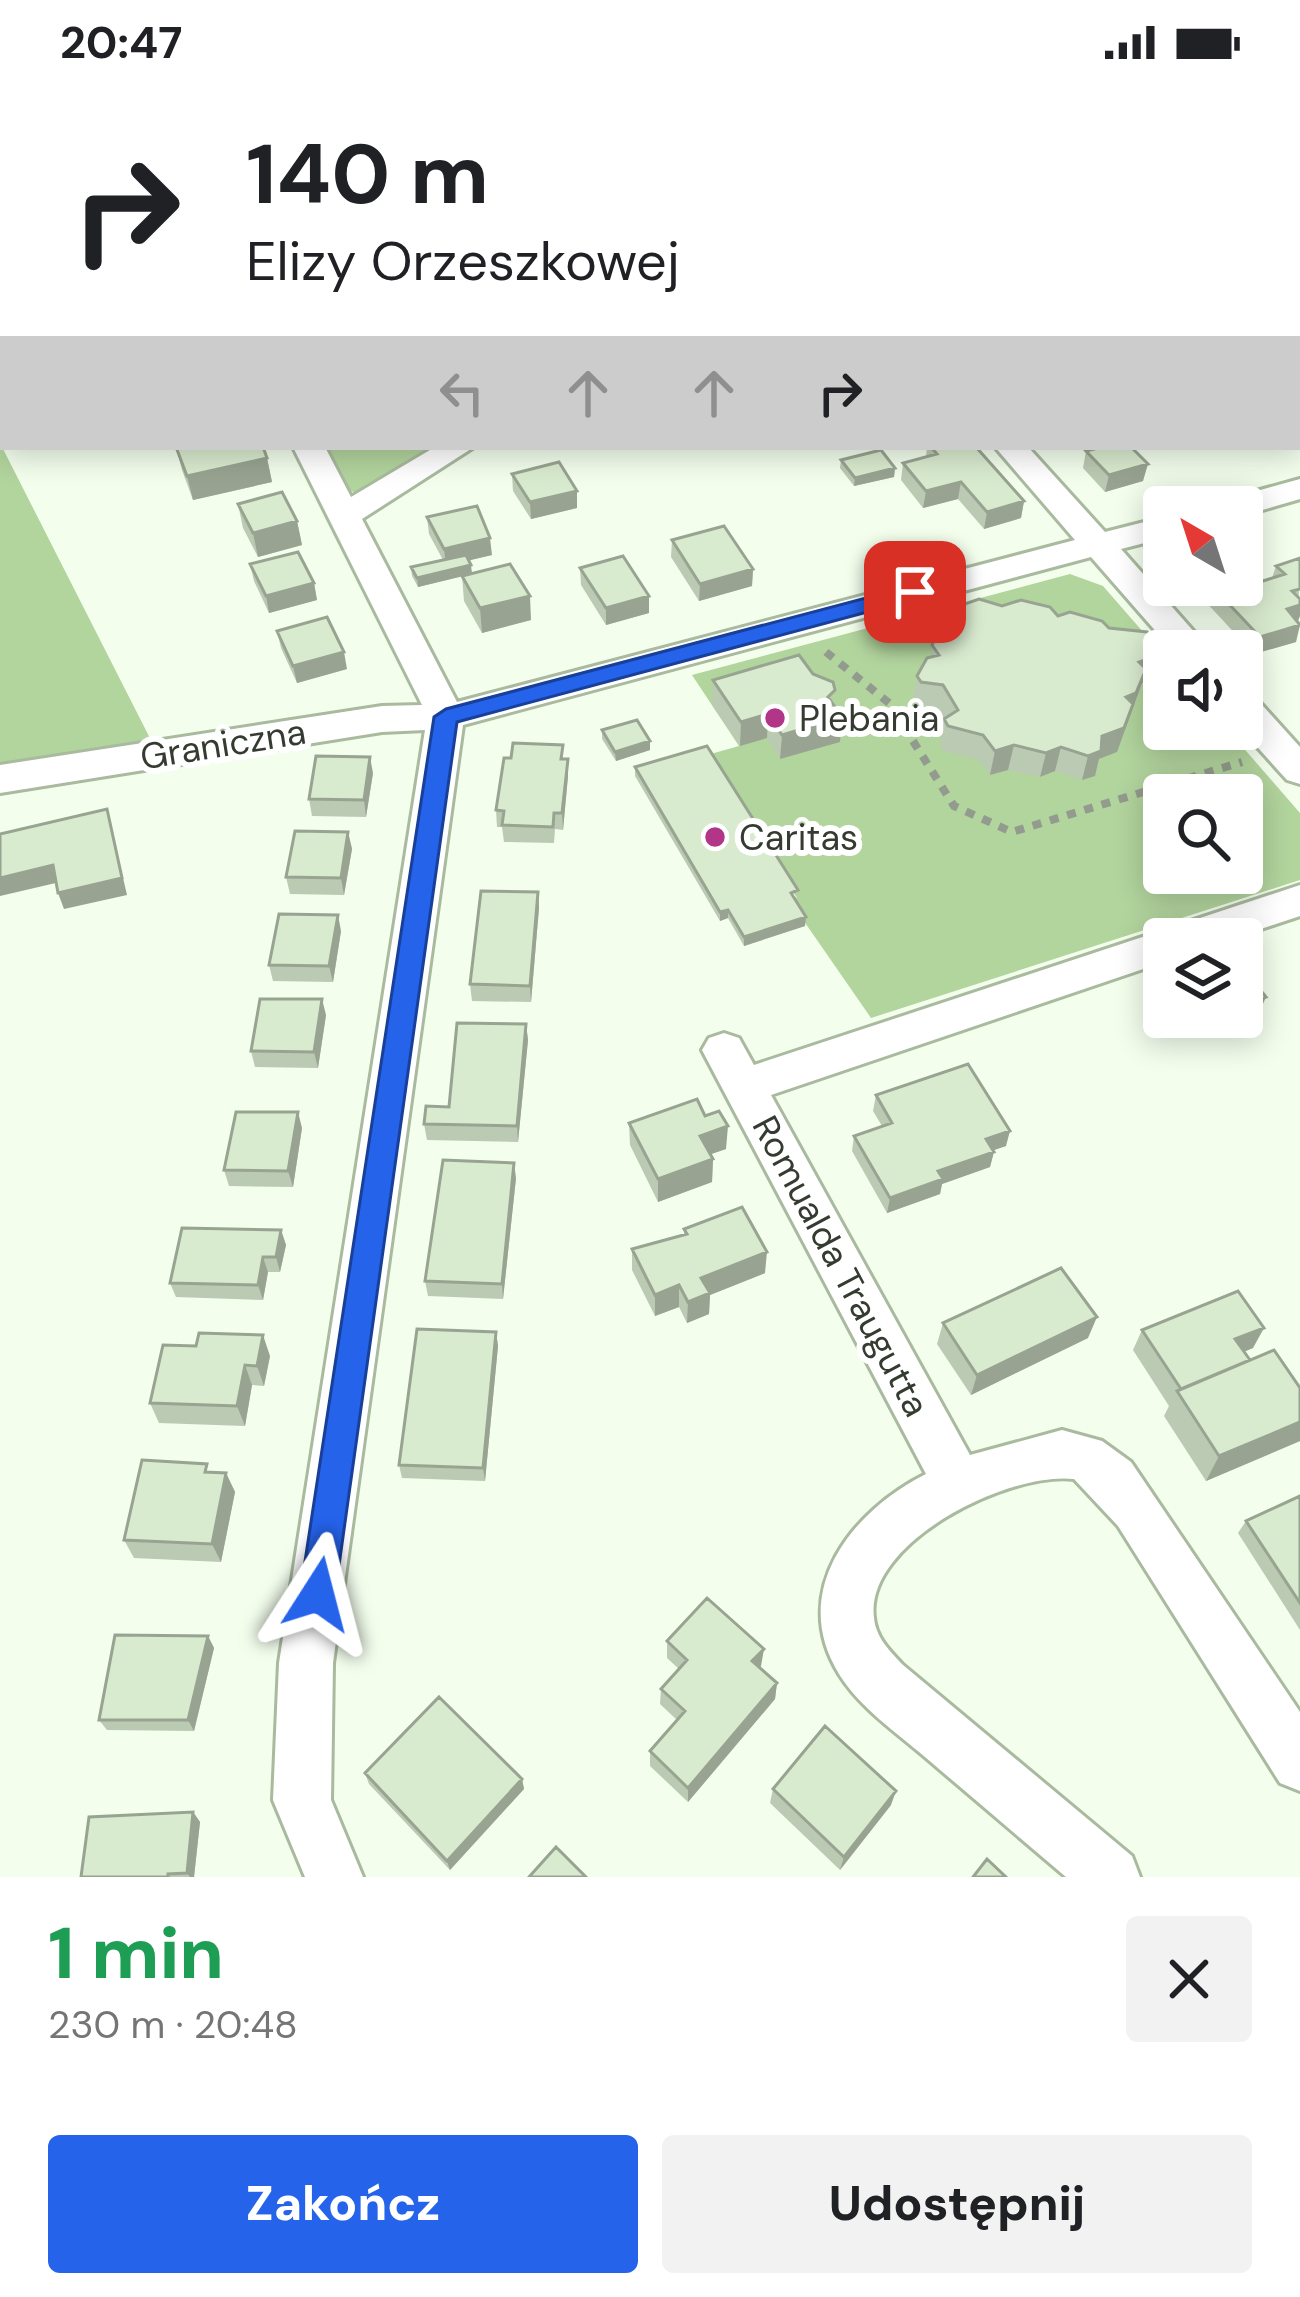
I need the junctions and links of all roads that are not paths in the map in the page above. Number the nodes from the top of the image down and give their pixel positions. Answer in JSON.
{"nodes":[{"id":1,"x":312,"y":450,"type":"edge"},
{"id":2,"x":453,"y":450,"type":"edge"},
{"id":3,"x":1014,"y":450,"type":"edge"},
{"id":4,"x":1300,"y":489,"type":"edge"},
{"id":5,"x":1263,"y":499,"type":"edge"},
{"id":6,"x":344,"y":514,"type":"junction"},
{"id":7,"x":1143,"y":533,"type":"edge"},
{"id":8,"x":1098,"y":545,"type":"junction"},
{"id":9,"x":1174,"y":630,"type":"edge"},
{"id":10,"x":446,"y":717,"type":"junction"},
{"id":11,"x":1263,"y":730,"type":"edge"},
{"id":12,"x":1300,"y":771,"type":"edge"},
{"id":13,"x":0,"y":779,"type":"edge"},
{"id":14,"x":1300,"y":900,"type":"edge"},
{"id":15,"x":1246,"y":918,"type":"edge"},
{"id":16,"x":1143,"y":952,"type":"edge"},
{"id":17,"x":958,"y":1483,"type":"junction"},
{"id":18,"x":1300,"y":1763,"type":"edge"},
{"id":19,"x":334,"y":1877,"type":"edge"},
{"id":20,"x":1111,"y":1877,"type":"edge"}],
"edges":[{"from":1,"to":6,"type":"street"},
{"from":2,"to":6,"type":"street"},
{"from":3,"to":8,"type":"street"},
{"from":4,"to":5,"type":"street"},
{"from":6,"to":10,"type":"street"},
{"from":7,"to":8,"type":"street","name":"Graniczna"},
{"from":8,"to":9,"type":"street"},
{"from":8,"to":10,"type":"street","name":"Graniczna"},
{"from":10,"to":13,"type":"street","name":"Graniczna"},
{"from":10,"to":19,"type":"street"},
{"from":11,"to":12,"type":"street"},
{"from":14,"to":15,"type":"street"},
{"from":16,"to":17,"type":"street","name":"Romualda Traugutta"},
{"from":17,"to":18,"type":"street"},
{"from":17,"to":20,"type":"street"}]}
